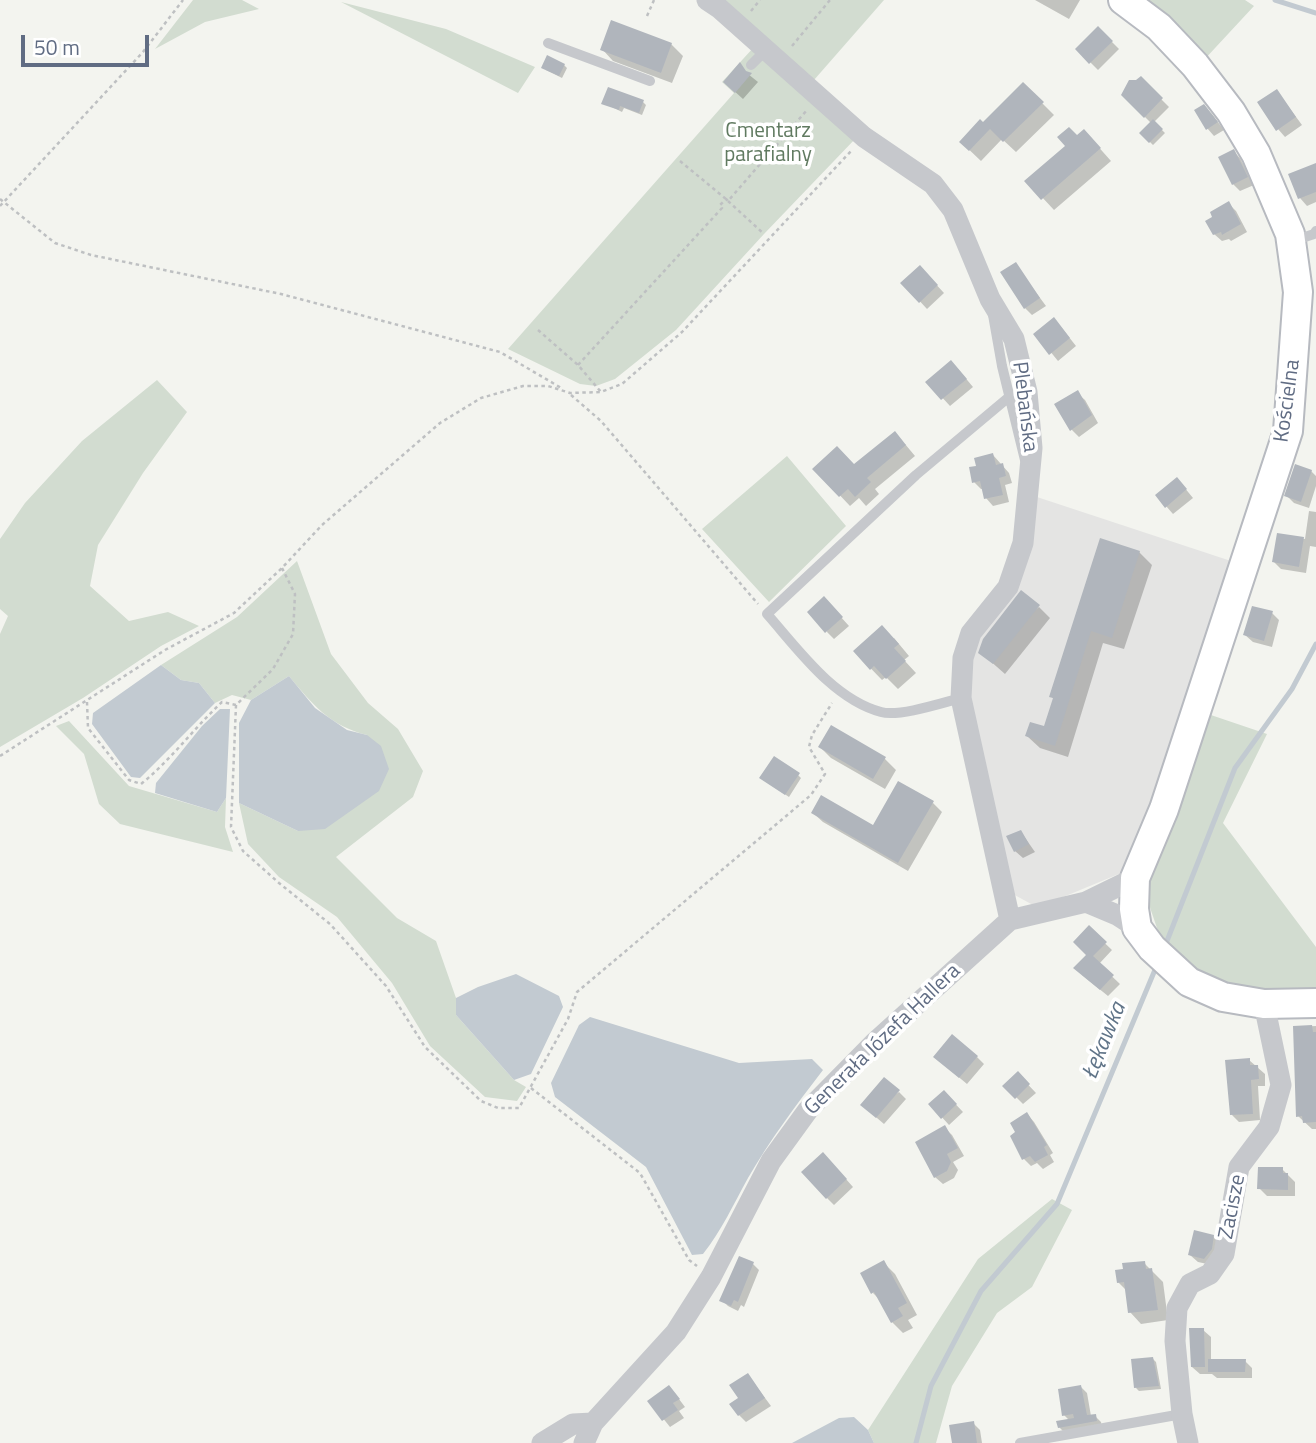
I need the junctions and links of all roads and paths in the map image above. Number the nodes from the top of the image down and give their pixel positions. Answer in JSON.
{"nodes":[{"id":1,"x":183,"y":0,"type":"edge"},
{"id":2,"x":654,"y":0,"type":"edge"},
{"id":3,"x":707,"y":0,"type":"edge"},
{"id":4,"x":830,"y":0,"type":"edge"},
{"id":5,"x":1123,"y":0,"type":"edge"},
{"id":6,"x":647,"y":16,"type":"dead end"},
{"id":7,"x":548,"y":43,"type":"dead end"},
{"id":8,"x":788,"y":50,"type":"dead end"},
{"id":9,"x":650,"y":81,"type":"dead end"},
{"id":10,"x":814,"y":102,"type":"dead end"},
{"id":11,"x":864,"y":137,"type":"junction"},
{"id":12,"x":680,"y":161,"type":"dead end"},
{"id":13,"x":0,"y":199,"type":"edge"},
{"id":14,"x":727,"y":200,"type":"junction"},
{"id":15,"x":4,"y":202,"type":"junction"},
{"id":16,"x":0,"y":206,"type":"edge"},
{"id":17,"x":764,"y":234,"type":"dead end"},
{"id":18,"x":1303,"y":236,"type":"edge"},
{"id":19,"x":990,"y":299,"type":"junction"},
{"id":20,"x":538,"y":330,"type":"dead end"},
{"id":21,"x":578,"y":365,"type":"junction"},
{"id":22,"x":601,"y":392,"type":"junction"},
{"id":23,"x":570,"y":393,"type":"junction"},
{"id":24,"x":1009,"y":397,"type":"junction"},
{"id":25,"x":1029,"y":480,"type":"junction"},
{"id":26,"x":282,"y":568,"type":"junction"},
{"id":27,"x":766,"y":614,"type":"junction"},
{"id":28,"x":839,"y":691,"type":"junction"},
{"id":29,"x":961,"y":698,"type":"junction"},
{"id":30,"x":87,"y":701,"type":"junction"},
{"id":31,"x":236,"y":705,"type":"junction"},
{"id":32,"x":0,"y":756,"type":"edge"},
{"id":33,"x":1135,"y":878,"type":"junction"},
{"id":34,"x":1086,"y":902,"type":"junction"},
{"id":35,"x":1010,"y":920,"type":"junction"},
{"id":36,"x":1153,"y":947,"type":"junction"},
{"id":37,"x":1316,"y":1003,"type":"edge"},
{"id":38,"x":1264,"y":1004,"type":"junction"},
{"id":39,"x":531,"y":1088,"type":"junction"},
{"id":40,"x":711,"y":1277,"type":"junction"},
{"id":41,"x":1182,"y":1414,"type":"junction"},
{"id":42,"x":589,"y":1433,"type":"edge"},
{"id":43,"x":542,"y":1443,"type":"edge"},
{"id":44,"x":1020,"y":1443,"type":"edge"},
{"id":45,"x":1188,"y":1443,"type":"edge"}],
"edges":[{"from":1,"to":15,"type":"path"},
{"from":2,"to":6,"type":"path"},
{"from":3,"to":11,"type":"street","name":"Plebańska"},
{"from":4,"to":8,"type":"path"},
{"from":5,"to":18,"type":"street","name":"Kościelna"},
{"from":7,"to":9,"type":"lane"},
{"from":10,"to":14,"type":"path"},
{"from":11,"to":19,"type":"street","name":"Plebańska"},
{"from":11,"to":22,"type":"path"},
{"from":12,"to":14,"type":"path"},
{"from":13,"to":15,"type":"path"},
{"from":14,"to":17,"type":"path"},
{"from":14,"to":21,"type":"path"},
{"from":15,"to":16,"type":"path"},
{"from":15,"to":23,"type":"path"},
{"from":18,"to":33,"type":"street","name":"Kościelna"},
{"from":19,"to":24,"type":"lane"},
{"from":19,"to":25,"type":"street","name":"Plebańska"},
{"from":20,"to":21,"type":"path"},
{"from":21,"to":22,"type":"path"},
{"from":22,"to":23,"type":"path"},
{"from":23,"to":26,"type":"path"},
{"from":23,"to":27,"type":"path"},
{"from":24,"to":25,"type":"lane"},
{"from":24,"to":27,"type":"lane"},
{"from":25,"to":29,"type":"street","name":"Plebańska"},
{"from":26,"to":30,"type":"path"},
{"from":26,"to":31,"type":"path"},
{"from":27,"to":28,"type":"lane"},
{"from":28,"to":29,"type":"lane"},
{"from":28,"to":39,"type":"path"},
{"from":29,"to":35,"type":"street","name":"Plebańska"},
{"from":30,"to":31,"type":"path"},
{"from":30,"to":32,"type":"path"},
{"from":31,"to":39,"type":"path"},
{"from":33,"to":34,"type":"street","name":"Generała Józefa Hallera"},
{"from":33,"to":36,"type":"street"},
{"from":34,"to":35,"type":"street","name":"Generała Józefa Hallera"},
{"from":34,"to":36,"type":"street"},
{"from":35,"to":40,"type":"street","name":"Generała Józefa Hallera"},
{"from":36,"to":38,"type":"street"},
{"from":37,"to":38,"type":"street"},
{"from":38,"to":41,"type":"street","name":"Zacisze"},
{"from":39,"to":40,"type":"path"},
{"from":40,"to":42,"type":"street","name":"Generała Józefa Hallera"},
{"from":41,"to":44,"type":"lane"},
{"from":41,"to":45,"type":"street","name":"Zacisze"},
{"from":42,"to":43,"type":"street"}]}
